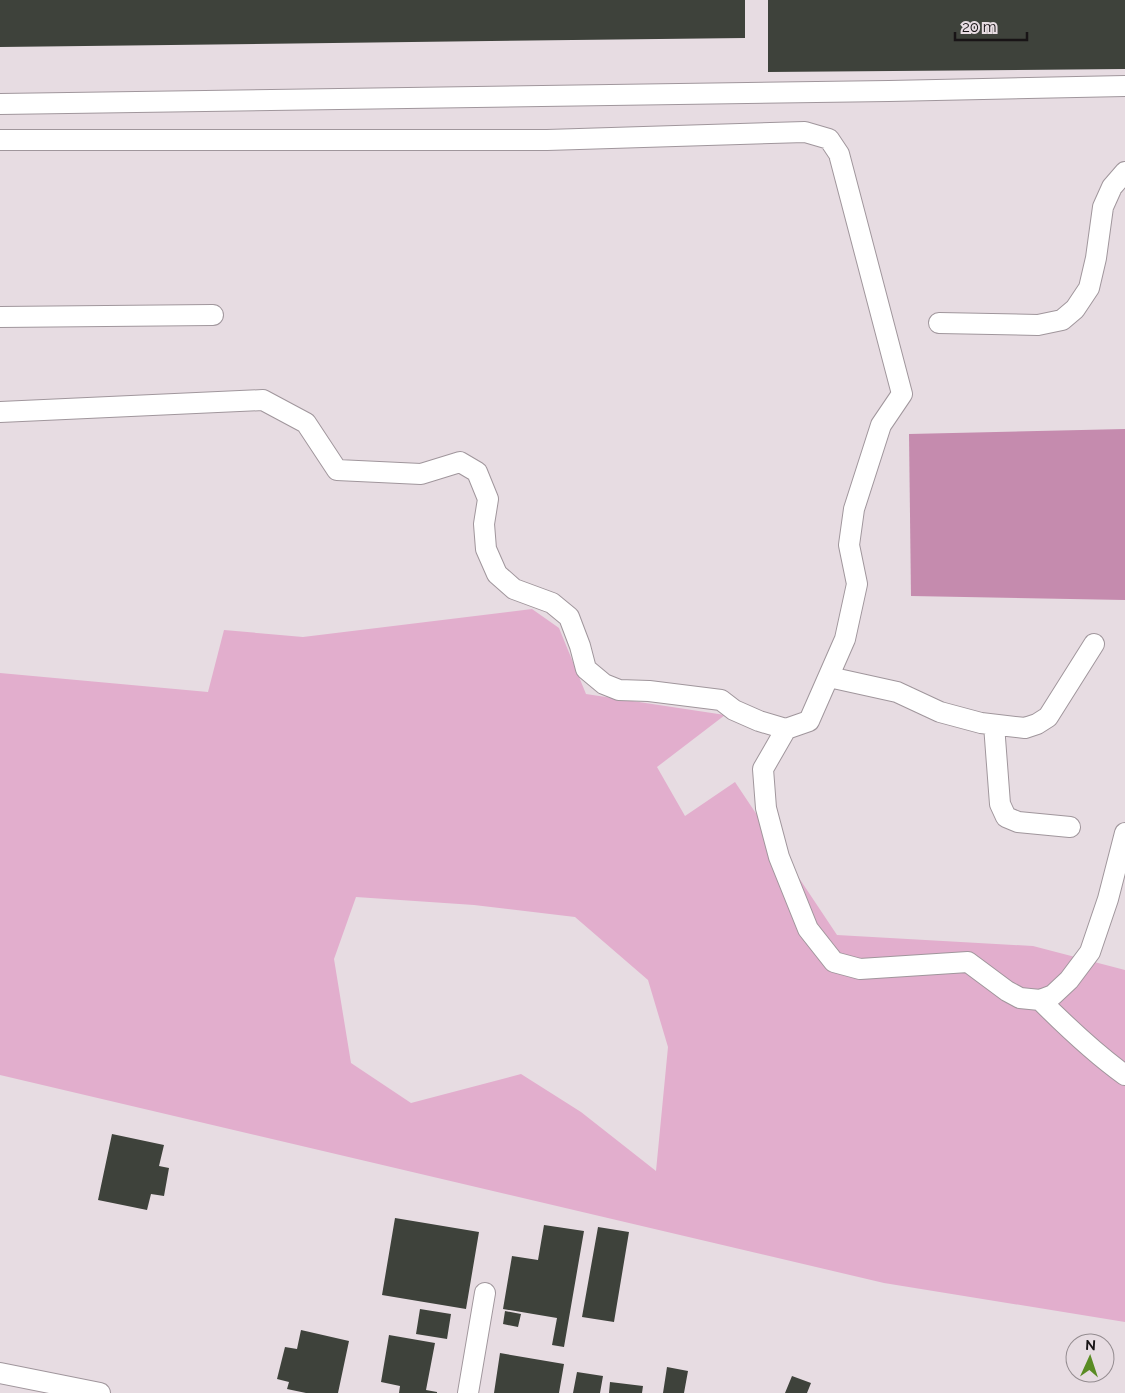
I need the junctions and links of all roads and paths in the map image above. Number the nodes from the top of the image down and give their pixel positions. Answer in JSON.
{"nodes":[{"id":1,"x":1125,"y":86,"type":"edge"},
{"id":2,"x":0,"y":104,"type":"edge"},
{"id":3,"x":0,"y":140,"type":"edge"},
{"id":4,"x":1125,"y":172,"type":"edge"},
{"id":5,"x":212,"y":315,"type":"dead end"},
{"id":6,"x":0,"y":317,"type":"edge"},
{"id":7,"x":939,"y":323,"type":"dead end"},
{"id":8,"x":0,"y":412,"type":"edge"},
{"id":9,"x":1094,"y":644,"type":"dead end"},
{"id":10,"x":829,"y":677,"type":"junction"},
{"id":11,"x":994,"y":725,"type":"junction"},
{"id":12,"x":786,"y":729,"type":"junction"},
{"id":13,"x":1070,"y":827,"type":"dead end"},
{"id":14,"x":1125,"y":833,"type":"edge"},
{"id":15,"x":1040,"y":1000,"type":"junction"},
{"id":16,"x":1125,"y":1075,"type":"edge"},
{"id":17,"x":485,"y":1293,"type":"dead end"},
{"id":18,"x":0,"y":1373,"type":"edge"},
{"id":19,"x":100,"y":1393,"type":"edge"},
{"id":20,"x":468,"y":1393,"type":"edge"}],
"edges":[{"from":1,"to":2,"type":"street"},
{"from":3,"to":10,"type":"street"},
{"from":4,"to":7,"type":"street"},
{"from":5,"to":6,"type":"street"},
{"from":8,"to":12,"type":"street"},
{"from":9,"to":11,"type":"street"},
{"from":10,"to":11,"type":"street"},
{"from":10,"to":12,"type":"street"},
{"from":11,"to":13,"type":"street"},
{"from":12,"to":15,"type":"street"},
{"from":14,"to":15,"type":"street"},
{"from":15,"to":16,"type":"street"},
{"from":17,"to":20,"type":"street"},
{"from":18,"to":19,"type":"street"}]}
